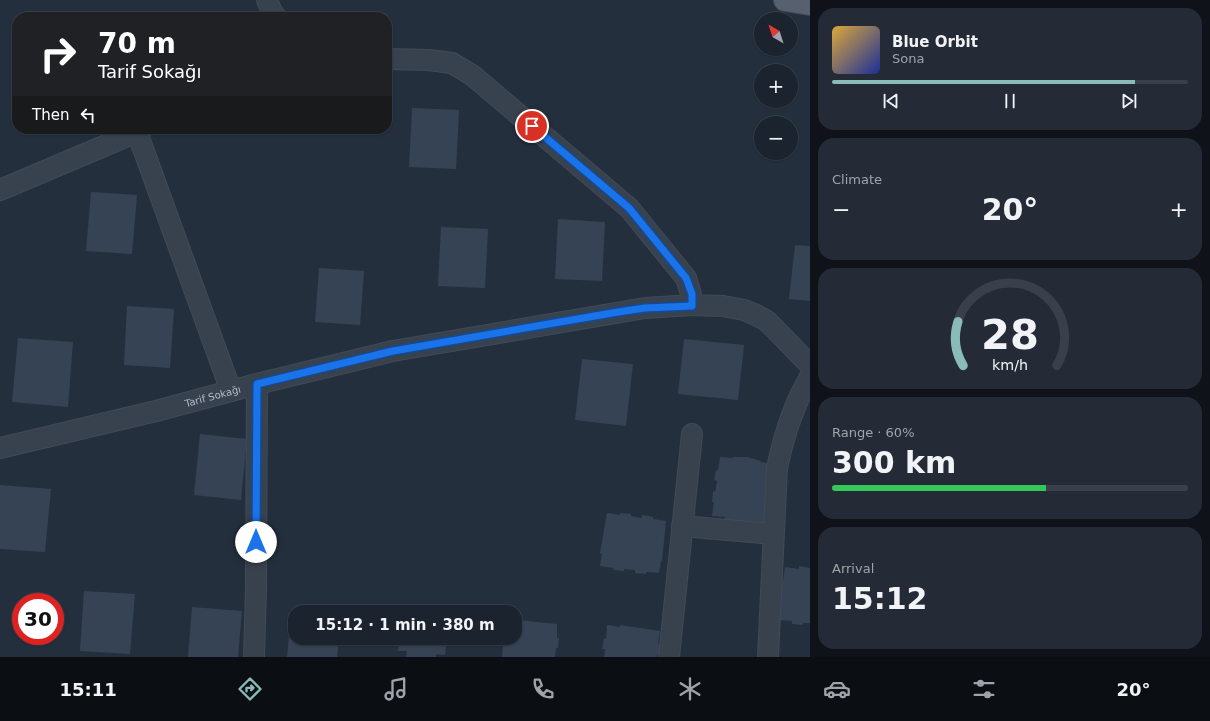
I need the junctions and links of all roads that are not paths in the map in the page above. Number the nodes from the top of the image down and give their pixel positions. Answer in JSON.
{"nodes":[{"id":1,"x":267,"y":0,"type":"edge"},
{"id":2,"x":785,"y":0,"type":"edge"},
{"id":3,"x":810,"y":4,"type":"edge"},
{"id":4,"x":272,"y":12,"type":"edge"},
{"id":5,"x":392,"y":59,"type":"edge"},
{"id":6,"x":133,"y":134,"type":"edge"},
{"id":7,"x":141,"y":134,"type":"edge"},
{"id":8,"x":0,"y":190,"type":"edge"},
{"id":9,"x":692,"y":306,"type":"junction"},
{"id":10,"x":810,"y":365,"type":"edge"},
{"id":11,"x":810,"y":376,"type":"edge"},
{"id":12,"x":257,"y":384,"type":"junction"},
{"id":13,"x":231,"y":391,"type":"junction"},
{"id":14,"x":692,"y":434,"type":"dead end"},
{"id":15,"x":0,"y":448,"type":"edge"},
{"id":16,"x":682,"y":526,"type":"junction"},
{"id":17,"x":774,"y":534,"type":"junction"},
{"id":18,"x":254,"y":657,"type":"edge"},
{"id":19,"x":669,"y":657,"type":"edge"},
{"id":20,"x":768,"y":657,"type":"edge"}],
"edges":[{"from":1,"to":4,"type":"street"},
{"from":2,"to":3,"type":"main road"},
{"from":5,"to":9,"type":"street"},
{"from":6,"to":8,"type":"street"},
{"from":7,"to":13,"type":"street"},
{"from":9,"to":10,"type":"street","name":"Tarif Sokağı"},
{"from":9,"to":12,"type":"street","name":"Tarif Sokağı"},
{"from":11,"to":17,"type":"street"},
{"from":12,"to":13,"type":"street","name":"Tarif Sokağı"},
{"from":12,"to":18,"type":"street"},
{"from":13,"to":15,"type":"street","name":"Tarif Sokağı"},
{"from":14,"to":16,"type":"street"},
{"from":16,"to":17,"type":"street"},
{"from":16,"to":19,"type":"street"},
{"from":17,"to":20,"type":"street"}]}
